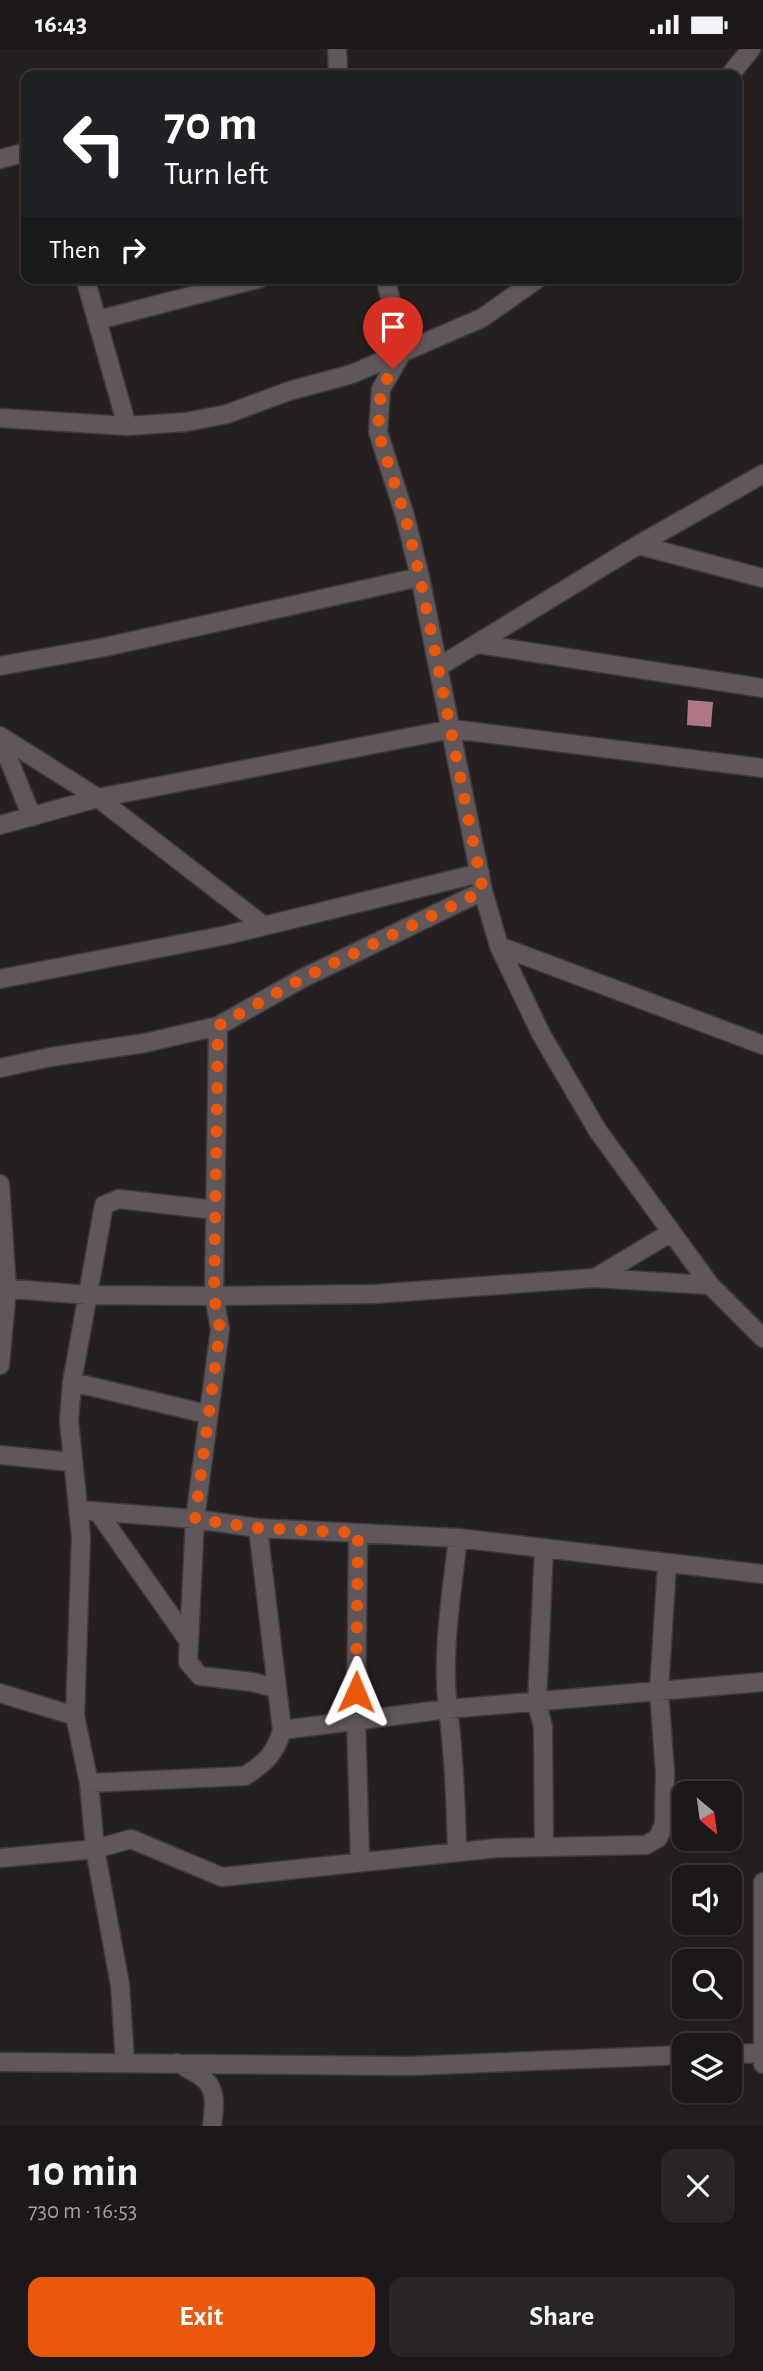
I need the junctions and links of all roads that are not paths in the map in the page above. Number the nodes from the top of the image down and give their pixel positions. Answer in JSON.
{"nodes":[{"id":1,"x":337,"y":49,"type":"edge"},
{"id":2,"x":751,"y":49,"type":"edge"},
{"id":3,"x":338,"y":70,"type":"edge"},
{"id":4,"x":734,"y":70,"type":"edge"},
{"id":5,"x":21,"y":153,"type":"edge"},
{"id":6,"x":0,"y":159,"type":"edge"},
{"id":7,"x":87,"y":284,"type":"edge"},
{"id":8,"x":238,"y":284,"type":"edge"},
{"id":9,"x":387,"y":284,"type":"edge"},
{"id":10,"x":530,"y":284,"type":"edge"},
{"id":11,"x":98,"y":320,"type":"junction"},
{"id":12,"x":404,"y":349,"type":"junction"},
{"id":13,"x":0,"y":418,"type":"edge"},
{"id":14,"x":127,"y":426,"type":"junction"},
{"id":15,"x":763,"y":474,"type":"edge"},
{"id":16,"x":638,"y":545,"type":"junction"},
{"id":17,"x":420,"y":577,"type":"junction"},
{"id":18,"x":763,"y":578,"type":"edge"},
{"id":19,"x":478,"y":644,"type":"junction"},
{"id":20,"x":0,"y":666,"type":"edge"},
{"id":21,"x":440,"y":666,"type":"junction"},
{"id":22,"x":763,"y":688,"type":"edge"},
{"id":23,"x":452,"y":729,"type":"junction"},
{"id":24,"x":0,"y":737,"type":"edge"},
{"id":25,"x":763,"y":768,"type":"edge"},
{"id":26,"x":97,"y":798,"type":"junction"},
{"id":27,"x":32,"y":817,"type":"junction"},
{"id":28,"x":0,"y":825,"type":"edge"},
{"id":29,"x":482,"y":882,"type":"junction"},
{"id":30,"x":264,"y":926,"type":"junction"},
{"id":31,"x":499,"y":946,"type":"junction"},
{"id":32,"x":0,"y":979,"type":"edge"},
{"id":33,"x":218,"y":1026,"type":"junction"},
{"id":34,"x":763,"y":1045,"type":"edge"},
{"id":35,"x":0,"y":1068,"type":"edge"},
{"id":36,"x":0,"y":1184,"type":"edge"},
{"id":37,"x":215,"y":1210,"type":"junction"},
{"id":38,"x":670,"y":1233,"type":"junction"},
{"id":39,"x":594,"y":1278,"type":"junction"},
{"id":40,"x":710,"y":1285,"type":"junction"},
{"id":41,"x":4,"y":1289,"type":"edge"},
{"id":42,"x":88,"y":1296,"type":"junction"},
{"id":43,"x":214,"y":1296,"type":"junction"},
{"id":44,"x":763,"y":1338,"type":"edge"},
{"id":45,"x":0,"y":1365,"type":"edge"},
{"id":46,"x":72,"y":1383,"type":"junction"},
{"id":47,"x":206,"y":1414,"type":"junction"},
{"id":48,"x":0,"y":1455,"type":"edge"},
{"id":49,"x":71,"y":1462,"type":"junction"},
{"id":50,"x":78,"y":1510,"type":"junction"},
{"id":51,"x":98,"y":1512,"type":"junction"},
{"id":52,"x":195,"y":1519,"type":"junction"},
{"id":53,"x":258,"y":1528,"type":"junction"},
{"id":54,"x":358,"y":1533,"type":"junction"},
{"id":55,"x":458,"y":1538,"type":"junction"},
{"id":56,"x":544,"y":1548,"type":"junction"},
{"id":57,"x":667,"y":1563,"type":"junction"},
{"id":58,"x":763,"y":1574,"type":"edge"},
{"id":59,"x":188,"y":1640,"type":"junction"},
{"id":60,"x":763,"y":1682,"type":"edge"},
{"id":61,"x":275,"y":1688,"type":"junction"},
{"id":62,"x":659,"y":1691,"type":"junction"},
{"id":63,"x":0,"y":1693,"type":"edge"},
{"id":64,"x":537,"y":1703,"type":"junction"},
{"id":65,"x":448,"y":1709,"type":"junction"},
{"id":66,"x":75,"y":1716,"type":"junction"},
{"id":67,"x":356,"y":1719,"type":"junction"},
{"id":68,"x":282,"y":1730,"type":"junction"},
{"id":69,"x":89,"y":1783,"type":"junction"},
{"id":70,"x":544,"y":1847,"type":"junction"},
{"id":71,"x":95,"y":1849,"type":"junction"},
{"id":72,"x":457,"y":1852,"type":"junction"},
{"id":73,"x":0,"y":1858,"type":"edge"},
{"id":74,"x":360,"y":1860,"type":"junction"},
{"id":75,"x":763,"y":1882,"type":"edge"},
{"id":76,"x":763,"y":1889,"type":"edge"},
{"id":77,"x":762,"y":2046,"type":"edge"},
{"id":78,"x":742,"y":2051,"type":"edge"},
{"id":79,"x":672,"y":2055,"type":"edge"},
{"id":80,"x":174,"y":2061,"type":"junction"},
{"id":81,"x":0,"y":2062,"type":"edge"},
{"id":82,"x":125,"y":2062,"type":"junction"},
{"id":83,"x":212,"y":2126,"type":"edge"}],
"edges":[{"from":1,"to":3,"type":"street"},
{"from":2,"to":4,"type":"street"},
{"from":5,"to":6,"type":"street"},
{"from":7,"to":11,"type":"street"},
{"from":8,"to":11,"type":"street"},
{"from":9,"to":12,"type":"street"},
{"from":10,"to":12,"type":"street"},
{"from":11,"to":14,"type":"street"},
{"from":12,"to":14,"type":"street"},
{"from":12,"to":17,"type":"street"},
{"from":13,"to":14,"type":"street"},
{"from":15,"to":16,"type":"street"},
{"from":16,"to":18,"type":"street"},
{"from":16,"to":19,"type":"street"},
{"from":17,"to":20,"type":"street"},
{"from":17,"to":21,"type":"street"},
{"from":19,"to":21,"type":"street"},
{"from":19,"to":22,"type":"street"},
{"from":21,"to":23,"type":"street"},
{"from":23,"to":25,"type":"street"},
{"from":23,"to":26,"type":"street"},
{"from":23,"to":29,"type":"street"},
{"from":24,"to":26,"type":"street"},
{"from":24,"to":27,"type":"street"},
{"from":26,"to":27,"type":"street"},
{"from":26,"to":30,"type":"street"},
{"from":27,"to":28,"type":"street"},
{"from":29,"to":30,"type":"street"},
{"from":29,"to":31,"type":"street"},
{"from":29,"to":33,"type":"street"},
{"from":30,"to":32,"type":"street"},
{"from":31,"to":34,"type":"street"},
{"from":31,"to":38,"type":"street"},
{"from":33,"to":35,"type":"street"},
{"from":33,"to":37,"type":"street"},
{"from":36,"to":41,"type":"street"},
{"from":37,"to":42,"type":"street"},
{"from":37,"to":43,"type":"street"},
{"from":38,"to":39,"type":"street"},
{"from":38,"to":40,"type":"street"},
{"from":39,"to":40,"type":"street"},
{"from":39,"to":43,"type":"street"},
{"from":40,"to":44,"type":"street"},
{"from":41,"to":42,"type":"street"},
{"from":41,"to":45,"type":"street"},
{"from":42,"to":43,"type":"street"},
{"from":42,"to":46,"type":"street"},
{"from":43,"to":47,"type":"street"},
{"from":46,"to":47,"type":"street"},
{"from":46,"to":49,"type":"street"},
{"from":47,"to":52,"type":"street"},
{"from":48,"to":49,"type":"street"},
{"from":49,"to":50,"type":"street"},
{"from":50,"to":51,"type":"street"},
{"from":50,"to":66,"type":"street"},
{"from":51,"to":52,"type":"street"},
{"from":51,"to":59,"type":"street"},
{"from":52,"to":53,"type":"street"},
{"from":52,"to":59,"type":"street"},
{"from":53,"to":54,"type":"street"},
{"from":53,"to":61,"type":"street"},
{"from":54,"to":55,"type":"street"},
{"from":54,"to":67,"type":"street"},
{"from":55,"to":56,"type":"street"},
{"from":55,"to":65,"type":"street"},
{"from":56,"to":57,"type":"street"},
{"from":56,"to":64,"type":"street"},
{"from":57,"to":58,"type":"street"},
{"from":57,"to":62,"type":"street"},
{"from":59,"to":61,"type":"street"},
{"from":60,"to":62,"type":"street"},
{"from":61,"to":68,"type":"street"},
{"from":62,"to":64,"type":"street"},
{"from":62,"to":70,"type":"street"},
{"from":63,"to":66,"type":"street"},
{"from":64,"to":65,"type":"street"},
{"from":64,"to":70,"type":"street"},
{"from":65,"to":67,"type":"street"},
{"from":65,"to":72,"type":"street"},
{"from":66,"to":69,"type":"street"},
{"from":67,"to":68,"type":"street"},
{"from":67,"to":74,"type":"street"},
{"from":68,"to":69,"type":"street"},
{"from":69,"to":71,"type":"street"},
{"from":70,"to":72,"type":"street"},
{"from":71,"to":73,"type":"street"},
{"from":71,"to":74,"type":"street"},
{"from":71,"to":82,"type":"street"},
{"from":72,"to":74,"type":"street"},
{"from":75,"to":76,"type":"street"},
{"from":76,"to":77,"type":"street"},
{"from":77,"to":78,"type":"street"},
{"from":79,"to":80,"type":"street"},
{"from":80,"to":82,"type":"street"},
{"from":80,"to":83,"type":"street"},
{"from":81,"to":82,"type":"street"}]}
